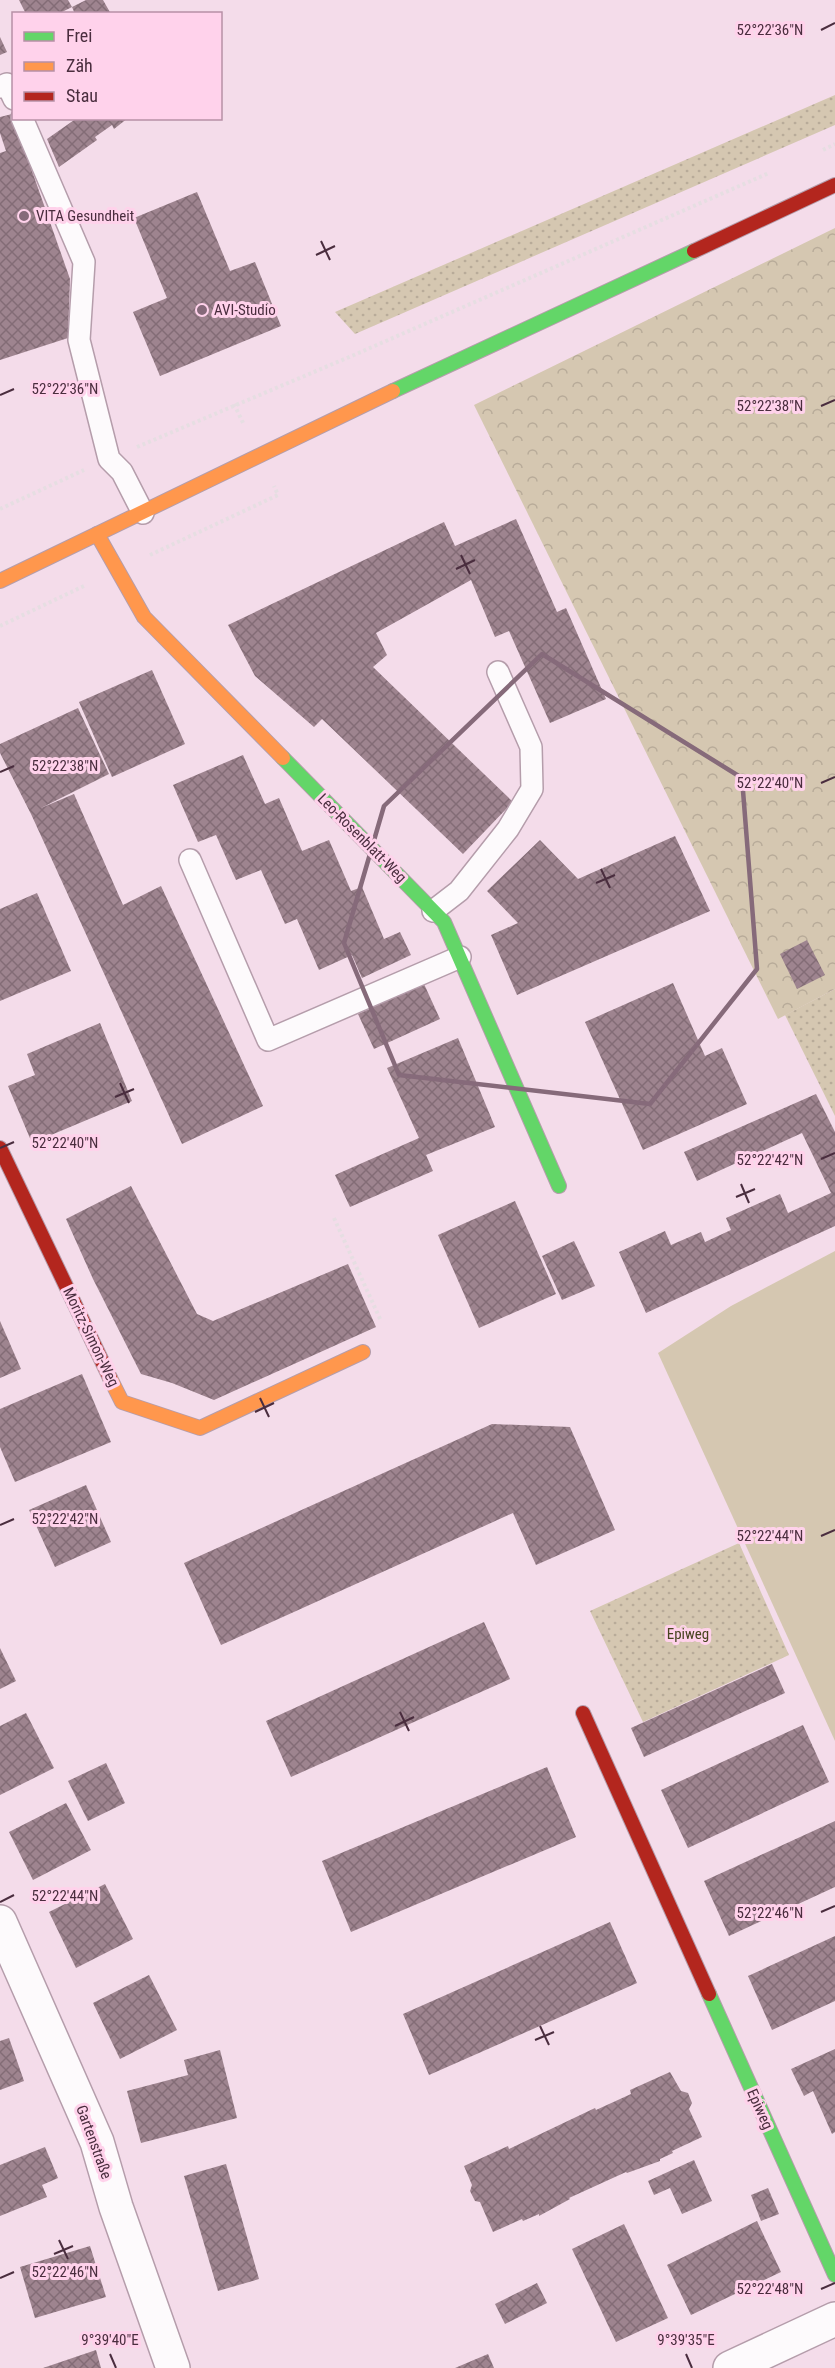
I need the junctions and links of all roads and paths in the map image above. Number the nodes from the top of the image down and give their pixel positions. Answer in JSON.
{"nodes":[{"id":1,"x":0,"y":87,"type":"edge"},
{"id":2,"x":12,"y":95,"type":"edge"},
{"id":3,"x":23,"y":120,"type":"edge"},
{"id":4,"x":835,"y":144,"type":"edge"},
{"id":5,"x":813,"y":154,"type":"dead end"},
{"id":6,"x":769,"y":173,"type":"dead end"},
{"id":7,"x":835,"y":185,"type":"edge"},
{"id":8,"x":109,"y":459,"type":"junction"},
{"id":9,"x":0,"y":509,"type":"edge"},
{"id":10,"x":143,"y":513,"type":"junction"},
{"id":11,"x":97,"y":534,"type":"junction"},
{"id":12,"x":3,"y":573,"type":"edge"},
{"id":13,"x":498,"y":672,"type":"dead end"},
{"id":14,"x":190,"y":860,"type":"dead end"},
{"id":15,"x":433,"y":911,"type":"junction"},
{"id":16,"x":460,"y":957,"type":"junction"},
{"id":17,"x":0,"y":1148,"type":"edge"},
{"id":18,"x":559,"y":1186,"type":"dead end"},
{"id":19,"x":334,"y":1218,"type":"dead end"},
{"id":20,"x":363,"y":1352,"type":"joint"},
{"id":21,"x":583,"y":1713,"type":"dead end"},
{"id":22,"x":0,"y":1922,"type":"edge"},
{"id":23,"x":9,"y":1967,"type":"edge"},
{"id":24,"x":835,"y":2275,"type":"edge"},
{"id":25,"x":835,"y":2319,"type":"edge"},
{"id":26,"x":173,"y":2368,"type":"edge"},
{"id":27,"x":730,"y":2368,"type":"edge"}],
"edges":[{"from":1,"to":2,"type":"lane"},
{"from":3,"to":8,"type":"lane"},
{"from":4,"to":5,"type":"path"},
{"from":6,"to":8,"type":"path"},
{"from":7,"to":10,"type":"street"},
{"from":8,"to":9,"type":"path"},
{"from":8,"to":10,"type":"lane"},
{"from":10,"to":11,"type":"street"},
{"from":11,"to":12,"type":"street"},
{"from":11,"to":15,"type":"street","name":"Leo-Rosenblatt-Weg"},
{"from":13,"to":15,"type":"lane"},
{"from":14,"to":16,"type":"lane"},
{"from":15,"to":16,"type":"street","name":"Leo-Rosenblatt-Weg"},
{"from":16,"to":18,"type":"street","name":"Leo-Rosenblatt-Weg"},
{"from":17,"to":20,"type":"street","name":"Moritz-Simon-Weg"},
{"from":19,"to":20,"type":"path"},
{"from":21,"to":24,"type":"street","name":"Epiweg"},
{"from":22,"to":23,"type":"street","name":"Gartenstraße"},
{"from":23,"to":26,"type":"street","name":"Gartenstraße"},
{"from":25,"to":27,"type":"street"}]}
